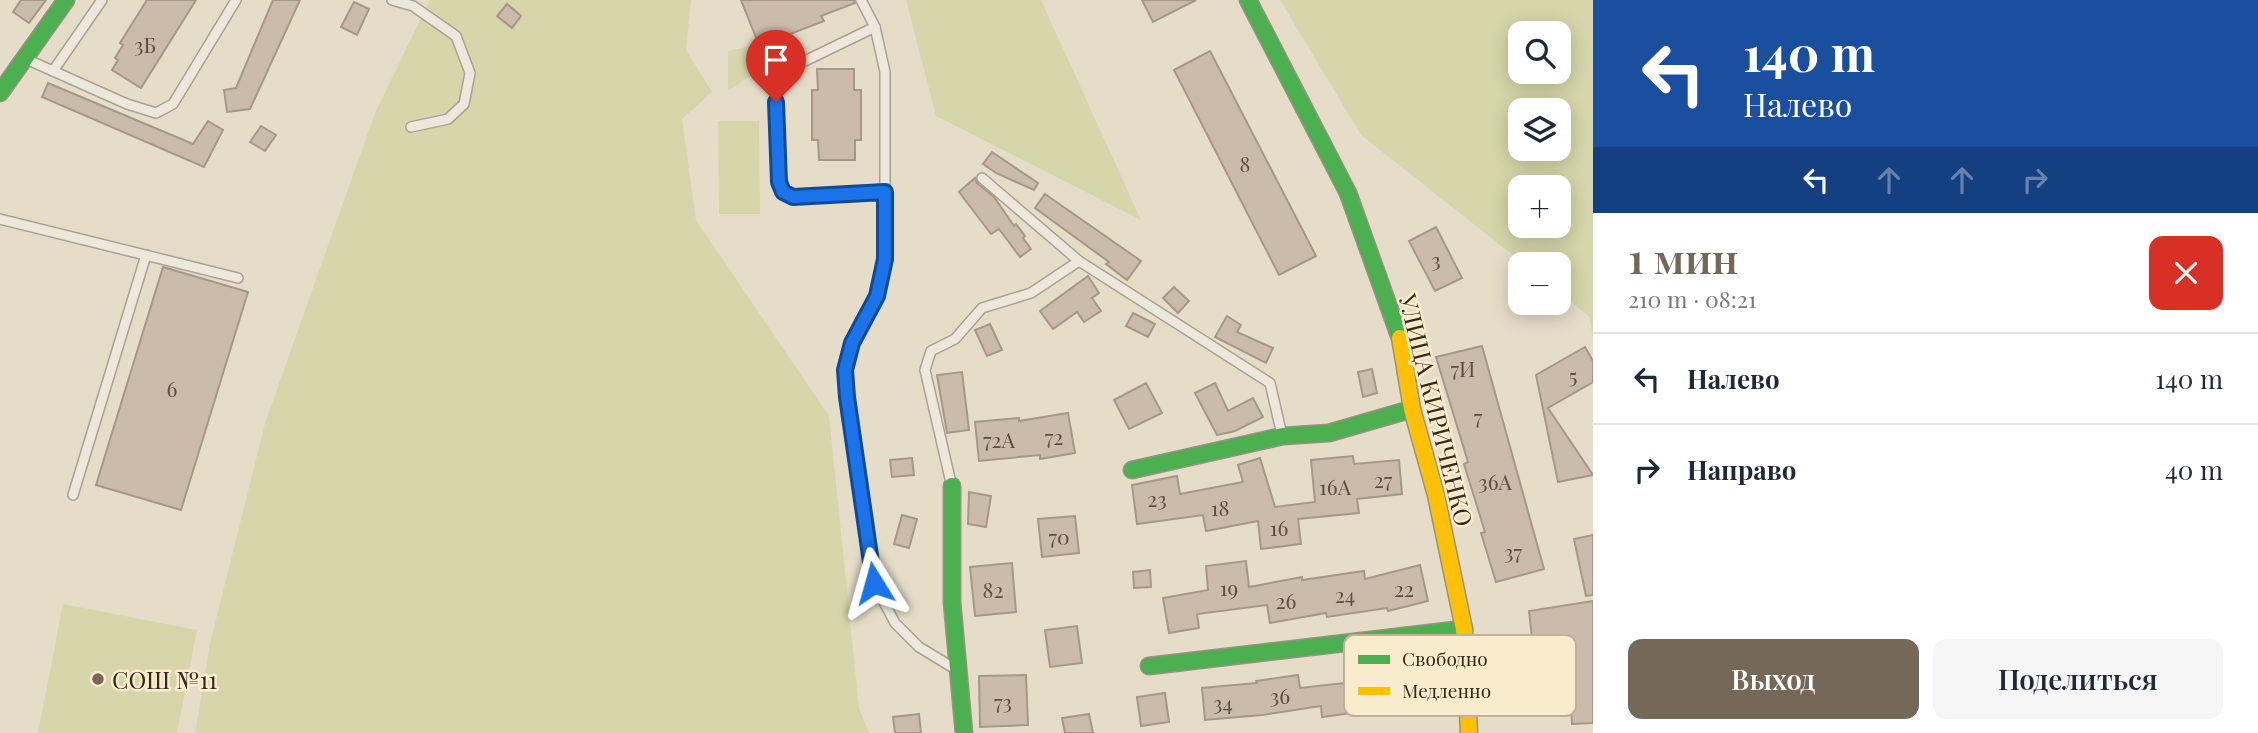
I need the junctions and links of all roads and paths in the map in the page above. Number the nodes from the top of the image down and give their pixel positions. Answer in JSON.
{"nodes":[{"id":1,"x":66,"y":0,"type":"edge"},
{"id":2,"x":102,"y":0,"type":"edge"},
{"id":3,"x":236,"y":0,"type":"edge"},
{"id":4,"x":392,"y":0,"type":"edge"},
{"id":5,"x":861,"y":0,"type":"edge"},
{"id":6,"x":1248,"y":0,"type":"edge"},
{"id":7,"x":875,"y":27,"type":"junction"},
{"id":8,"x":23,"y":58,"type":"junction"},
{"id":9,"x":53,"y":71,"type":"junction"},
{"id":10,"x":0,"y":93,"type":"edge"},
{"id":11,"x":411,"y":127,"type":"dead end"},
{"id":12,"x":982,"y":178,"type":"dead end"},
{"id":13,"x":885,"y":192,"type":"junction"},
{"id":14,"x":0,"y":219,"type":"edge"},
{"id":15,"x":146,"y":255,"type":"junction"},
{"id":16,"x":1079,"y":261,"type":"junction"},
{"id":17,"x":238,"y":278,"type":"dead end"},
{"id":18,"x":1412,"y":409,"type":"junction"},
{"id":19,"x":1283,"y":436,"type":"junction"},
{"id":20,"x":1132,"y":470,"type":"dead end"},
{"id":21,"x":952,"y":486,"type":"joint"},
{"id":22,"x":73,"y":495,"type":"dead end"},
{"id":23,"x":1464,"y":629,"type":"junction"},
{"id":24,"x":1413,"y":635,"type":"edge"},
{"id":25,"x":1464,"y":635,"type":"edge"},
{"id":26,"x":1344,"y":643,"type":"edge"},
{"id":27,"x":1149,"y":666,"type":"dead end"},
{"id":28,"x":957,"y":671,"type":"junction"},
{"id":29,"x":964,"y":733,"type":"edge"}],
"edges":[{"from":1,"to":8,"type":"street"},
{"from":2,"to":9,"type":"lane"},
{"from":3,"to":9,"type":"lane"},
{"from":4,"to":11,"type":"lane"},
{"from":5,"to":7,"type":"lane"},
{"from":6,"to":18,"type":"street","name":"УЛИЦА КИРИЧЕНКО"},
{"from":7,"to":13,"type":"lane"},
{"from":7,"to":13,"type":"lane"},
{"from":8,"to":9,"type":"lane"},
{"from":8,"to":10,"type":"street"},
{"from":12,"to":16,"type":"lane"},
{"from":13,"to":28,"type":"lane"},
{"from":14,"to":15,"type":"lane"},
{"from":15,"to":17,"type":"lane"},
{"from":15,"to":22,"type":"lane"},
{"from":16,"to":19,"type":"lane"},
{"from":16,"to":21,"type":"lane"},
{"from":18,"to":19,"type":"street"},
{"from":18,"to":23,"type":"street","name":"УЛИЦА КИРИЧЕНКО"},
{"from":19,"to":20,"type":"street"},
{"from":21,"to":28,"type":"street"},
{"from":23,"to":24,"type":"street"},
{"from":23,"to":25,"type":"street","name":"УЛИЦА КИРИЧЕНКО"},
{"from":26,"to":27,"type":"street"},
{"from":28,"to":29,"type":"street"}]}
